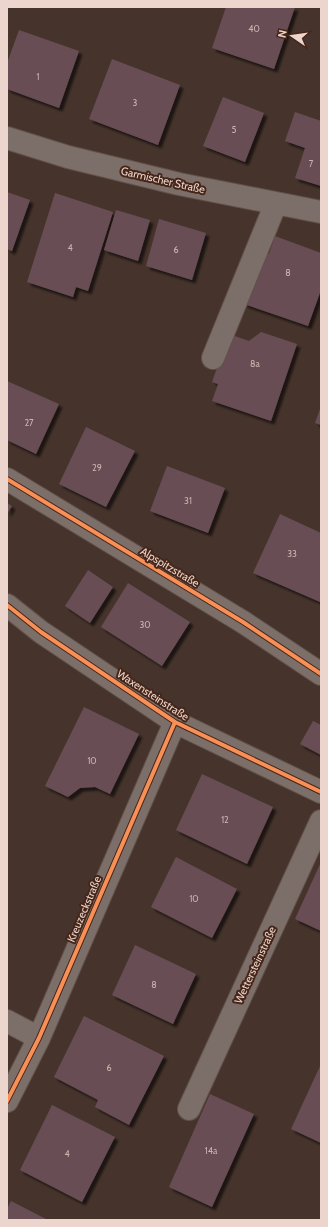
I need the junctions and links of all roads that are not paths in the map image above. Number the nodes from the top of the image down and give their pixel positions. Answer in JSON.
{"nodes":[{"id":1,"x":7,"y":138,"type":"edge"},
{"id":2,"x":276,"y":203,"type":"junction"},
{"id":3,"x":321,"y":212,"type":"edge"},
{"id":4,"x":213,"y":358,"type":"dead end"},
{"id":5,"x":7,"y":479,"type":"edge"},
{"id":6,"x":7,"y":605,"type":"edge"},
{"id":7,"x":321,"y":674,"type":"edge"},
{"id":8,"x":175,"y":722,"type":"junction"},
{"id":9,"x":321,"y":792,"type":"edge"},
{"id":10,"x":321,"y":821,"type":"edge"},
{"id":11,"x":7,"y":1020,"type":"edge"},
{"id":12,"x":39,"y":1038,"type":"junction"},
{"id":13,"x":7,"y":1101,"type":"edge"},
{"id":14,"x":189,"y":1109,"type":"dead end"}],
"edges":[{"from":1,"to":2,"type":"street","name":"Garmischer Straße"},
{"from":2,"to":3,"type":"street","name":"Garmischer Straße"},
{"from":2,"to":4,"type":"street"},
{"from":5,"to":7,"type":"street","name":"Alpspitzstraße"},
{"from":6,"to":8,"type":"street","name":"Waxensteinstraße"},
{"from":8,"to":9,"type":"street","name":"Waxensteinstraße"},
{"from":8,"to":12,"type":"street","name":"Kreuzeckstraße"},
{"from":10,"to":14,"type":"street","name":"Wettersteinstraße"},
{"from":11,"to":12,"type":"street"},
{"from":12,"to":13,"type":"street","name":"Kreuzeckstraße"}]}
